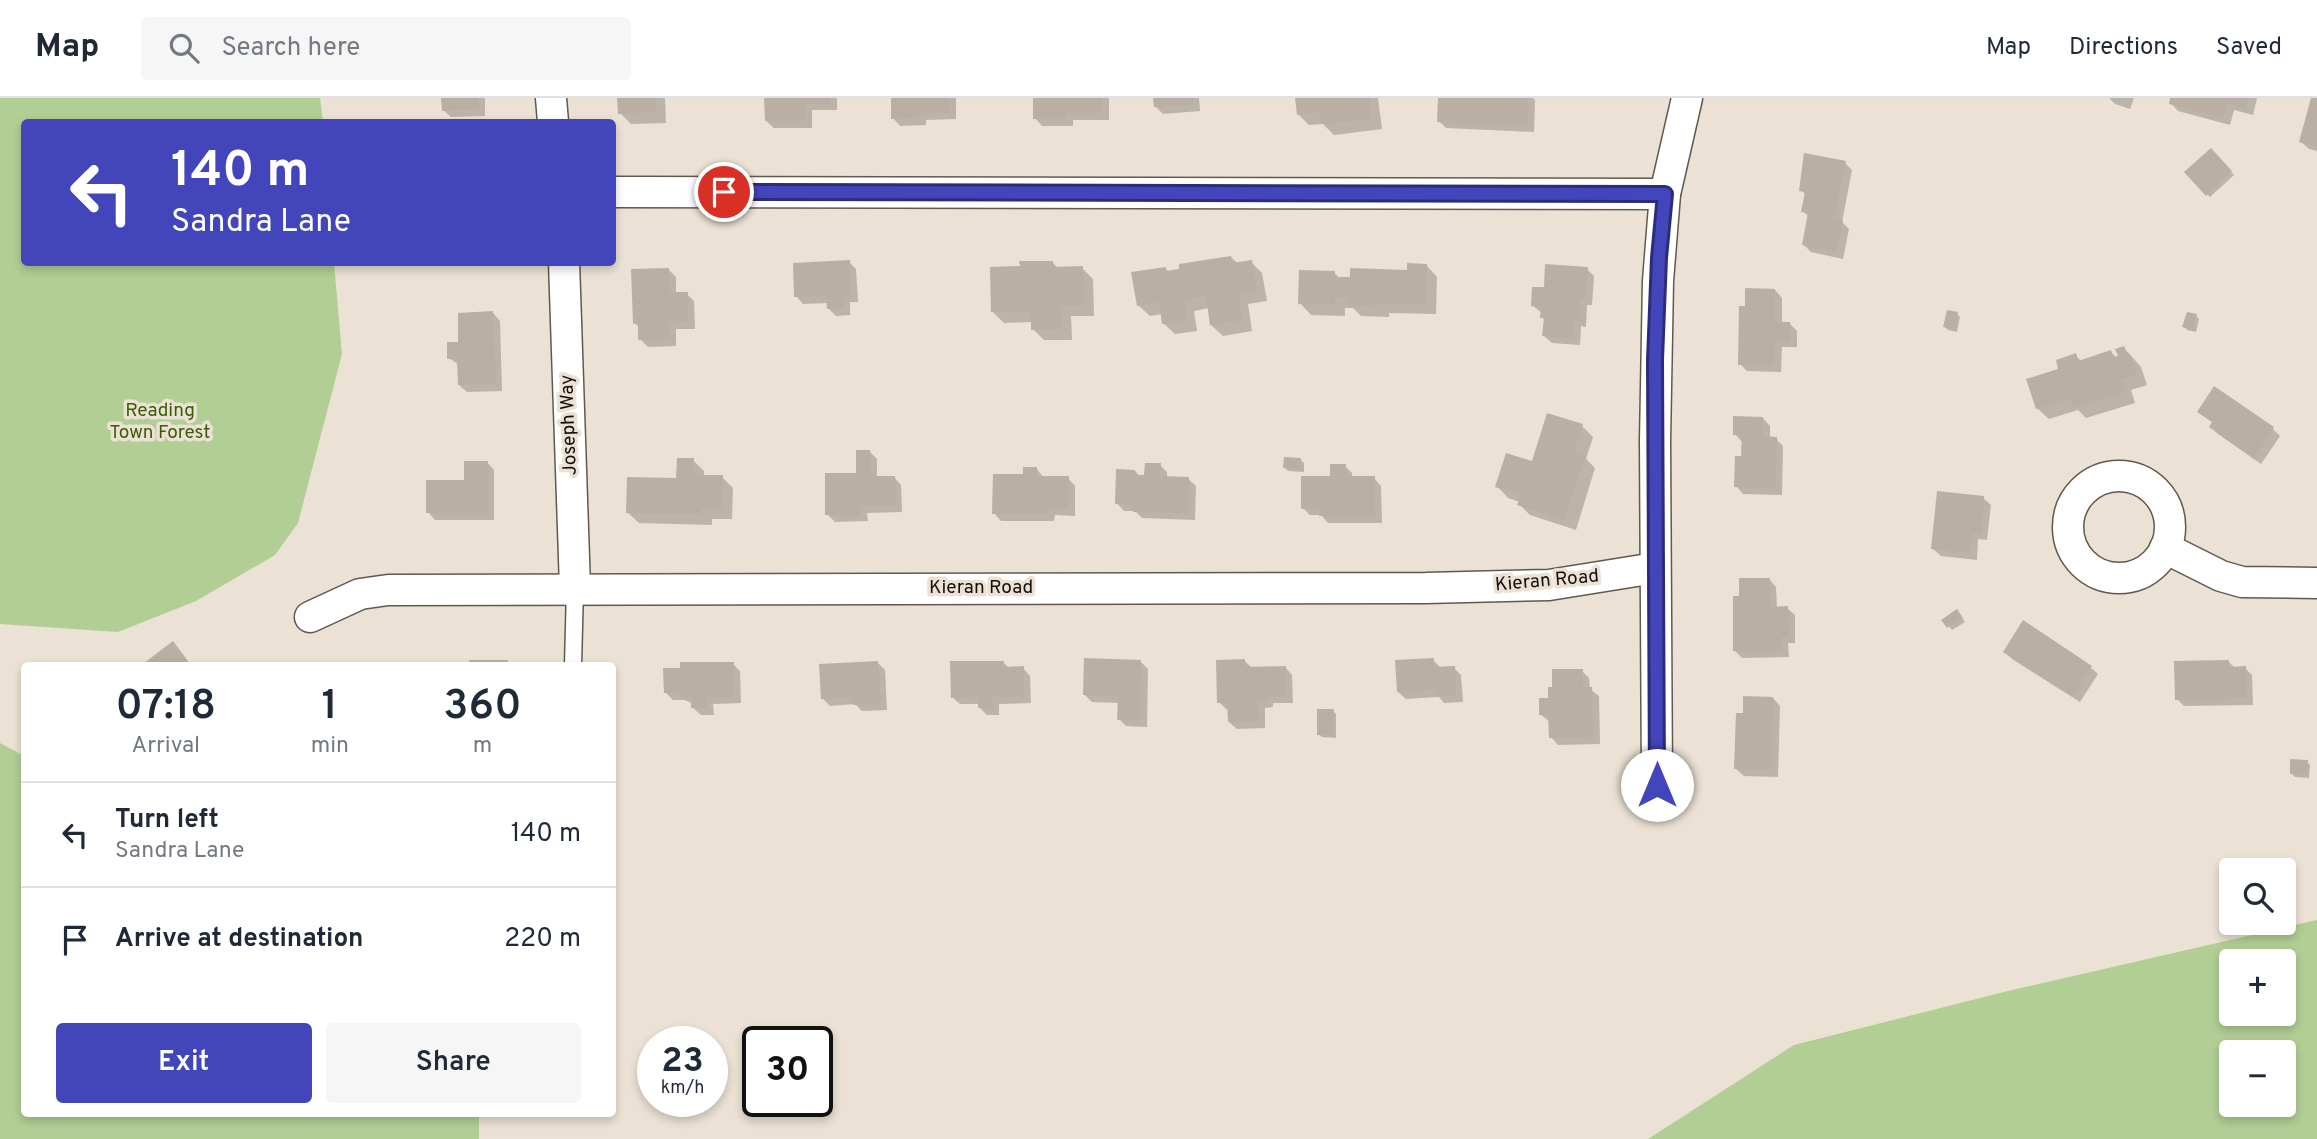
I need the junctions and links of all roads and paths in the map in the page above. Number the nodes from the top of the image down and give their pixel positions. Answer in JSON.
{"nodes":[{"id":1,"x":551,"y":98,"type":"edge"},
{"id":2,"x":1687,"y":98,"type":"edge"},
{"id":3,"x":553,"y":119,"type":"edge"},
{"id":4,"x":616,"y":192,"type":"edge"},
{"id":5,"x":1665,"y":194,"type":"junction"},
{"id":6,"x":564,"y":266,"type":"edge"},
{"id":7,"x":2165,"y":548,"type":"dead end"},
{"id":8,"x":1655,"y":568,"type":"junction"},
{"id":9,"x":2317,"y":583,"type":"edge"},
{"id":10,"x":575,"y":588,"type":"junction"},
{"id":11,"x":310,"y":617,"type":"dead end"},
{"id":12,"x":573,"y":662,"type":"edge"},
{"id":13,"x":1657,"y":785,"type":"dead end"}],
"edges":[{"from":1,"to":3,"type":"street"},
{"from":2,"to":5,"type":"street"},
{"from":4,"to":5,"type":"street"},
{"from":5,"to":8,"type":"street"},
{"from":6,"to":10,"type":"street","name":"Joseph Way"},
{"from":7,"to":9,"type":"street"},
{"from":8,"to":10,"type":"street","name":"Kieran Road"},
{"from":8,"to":13,"type":"street"},
{"from":10,"to":11,"type":"street","name":"Kieran Road"},
{"from":10,"to":12,"type":"lane"}]}
